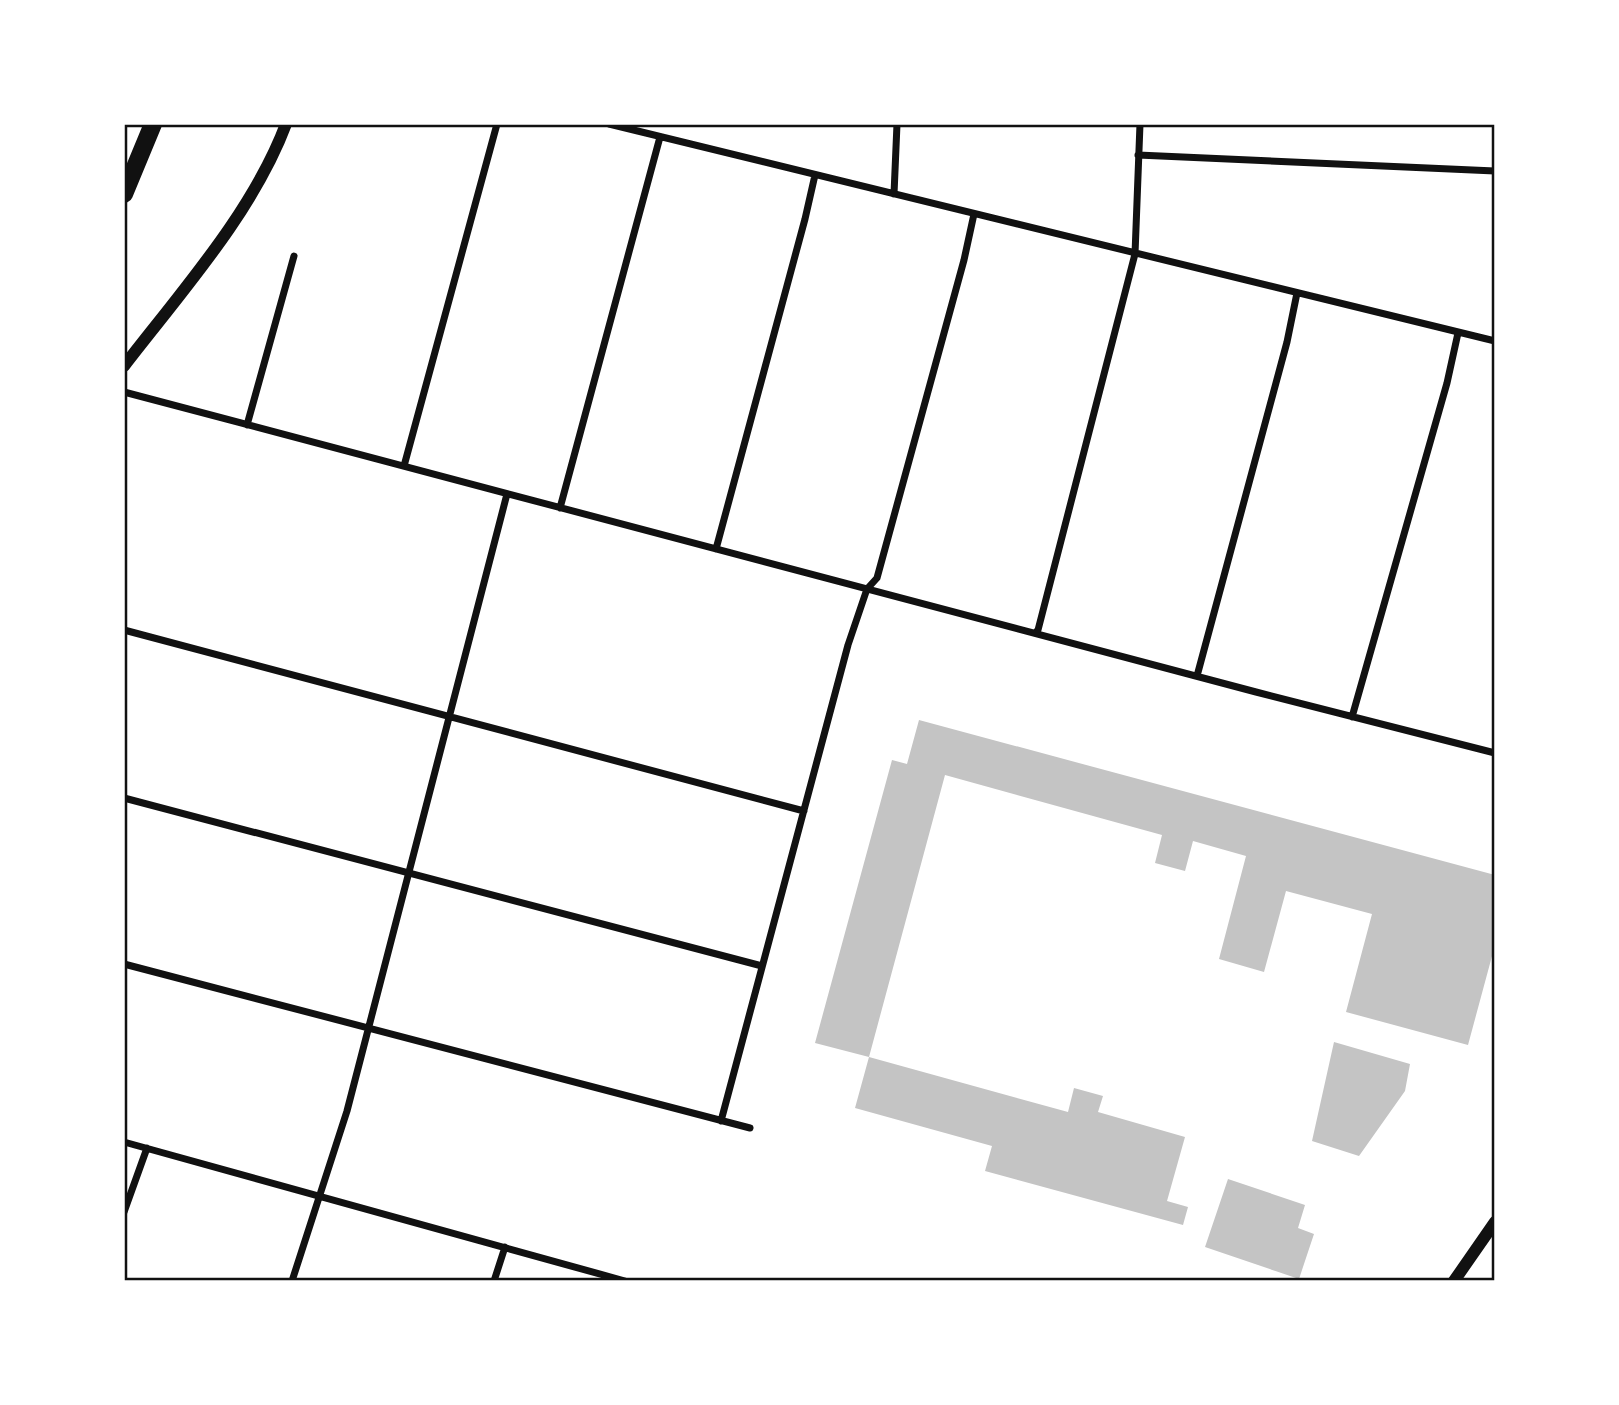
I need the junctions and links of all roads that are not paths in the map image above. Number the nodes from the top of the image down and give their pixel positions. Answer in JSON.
{"nodes":[{"id":1,"x":153,"y":124,"type":"edge"},
{"id":2,"x":286,"y":124,"type":"edge"},
{"id":3,"x":497,"y":124,"type":"edge"},
{"id":4,"x":608,"y":124,"type":"edge"},
{"id":5,"x":897,"y":124,"type":"edge"},
{"id":6,"x":1140,"y":124,"type":"edge"},
{"id":7,"x":660,"y":137,"type":"junction"},
{"id":8,"x":1138,"y":155,"type":"junction"},
{"id":9,"x":1495,"y":170,"type":"edge"},
{"id":10,"x":815,"y":175,"type":"junction"},
{"id":11,"x":124,"y":194,"type":"edge"},
{"id":12,"x":894,"y":194,"type":"junction"},
{"id":13,"x":974,"y":214,"type":"junction"},
{"id":14,"x":1135,"y":254,"type":"junction"},
{"id":15,"x":294,"y":256,"type":"dead end"},
{"id":16,"x":1297,"y":293,"type":"junction"},
{"id":17,"x":1458,"y":333,"type":"junction"},
{"id":18,"x":1495,"y":341,"type":"edge"},
{"id":19,"x":124,"y":366,"type":"edge"},
{"id":20,"x":124,"y":392,"type":"edge"},
{"id":21,"x":247,"y":425,"type":"junction"},
{"id":22,"x":404,"y":466,"type":"junction"},
{"id":23,"x":507,"y":494,"type":"junction"},
{"id":24,"x":560,"y":508,"type":"junction"},
{"id":25,"x":716,"y":549,"type":"junction"},
{"id":26,"x":867,"y":589,"type":"junction"},
{"id":27,"x":124,"y":631,"type":"edge"},
{"id":28,"x":1035,"y":634,"type":"junction"},
{"id":29,"x":1196,"y":677,"type":"junction"},
{"id":30,"x":450,"y":717,"type":"junction"},
{"id":31,"x":1352,"y":717,"type":"junction"},
{"id":32,"x":1495,"y":753,"type":"edge"},
{"id":33,"x":124,"y":798,"type":"edge"},
{"id":34,"x":804,"y":811,"type":"junction"},
{"id":35,"x":409,"y":873,"type":"junction"},
{"id":36,"x":124,"y":964,"type":"edge"},
{"id":37,"x":762,"y":966,"type":"junction"},
{"id":38,"x":368,"y":1028,"type":"junction"},
{"id":39,"x":720,"y":1121,"type":"junction"},
{"id":40,"x":750,"y":1128,"type":"dead end"},
{"id":41,"x":124,"y":1142,"type":"edge"},
{"id":42,"x":146,"y":1149,"type":"junction"},
{"id":43,"x":320,"y":1196,"type":"junction"},
{"id":44,"x":124,"y":1212,"type":"edge"},
{"id":45,"x":1495,"y":1222,"type":"edge"},
{"id":46,"x":505,"y":1247,"type":"junction"},
{"id":47,"x":292,"y":1281,"type":"edge"},
{"id":48,"x":494,"y":1281,"type":"edge"},
{"id":49,"x":625,"y":1281,"type":"edge"},
{"id":50,"x":1454,"y":1281,"type":"edge"}],
"edges":[{"from":1,"to":11,"type":"main road"},
{"from":2,"to":19,"type":"street"},
{"from":3,"to":22,"type":"street"},
{"from":4,"to":7,"type":"street"},
{"from":5,"to":12,"type":"street"},
{"from":6,"to":8,"type":"street"},
{"from":7,"to":10,"type":"street"},
{"from":7,"to":24,"type":"street"},
{"from":8,"to":9,"type":"street"},
{"from":8,"to":14,"type":"street"},
{"from":10,"to":12,"type":"street"},
{"from":10,"to":25,"type":"street"},
{"from":12,"to":13,"type":"street"},
{"from":13,"to":14,"type":"street"},
{"from":13,"to":26,"type":"street"},
{"from":14,"to":16,"type":"street"},
{"from":14,"to":28,"type":"street"},
{"from":15,"to":21,"type":"street"},
{"from":16,"to":17,"type":"street"},
{"from":16,"to":29,"type":"street"},
{"from":17,"to":18,"type":"street"},
{"from":17,"to":31,"type":"street"},
{"from":20,"to":21,"type":"street"},
{"from":21,"to":22,"type":"street"},
{"from":22,"to":23,"type":"street"},
{"from":23,"to":24,"type":"street"},
{"from":23,"to":30,"type":"street"},
{"from":24,"to":25,"type":"street"},
{"from":25,"to":26,"type":"street"},
{"from":26,"to":28,"type":"street"},
{"from":26,"to":34,"type":"street"},
{"from":27,"to":30,"type":"street"},
{"from":28,"to":29,"type":"street"},
{"from":29,"to":31,"type":"street"},
{"from":30,"to":34,"type":"street"},
{"from":30,"to":35,"type":"street"},
{"from":31,"to":32,"type":"street"},
{"from":33,"to":35,"type":"street"},
{"from":34,"to":37,"type":"street"},
{"from":35,"to":37,"type":"street"},
{"from":35,"to":38,"type":"street"},
{"from":36,"to":38,"type":"street"},
{"from":37,"to":39,"type":"street"},
{"from":38,"to":39,"type":"street"},
{"from":38,"to":43,"type":"street"},
{"from":39,"to":40,"type":"street"},
{"from":41,"to":42,"type":"street"},
{"from":42,"to":43,"type":"street"},
{"from":42,"to":44,"type":"street"},
{"from":43,"to":46,"type":"street"},
{"from":43,"to":47,"type":"street"},
{"from":45,"to":50,"type":"street"},
{"from":46,"to":48,"type":"street"},
{"from":46,"to":49,"type":"street"}]}
